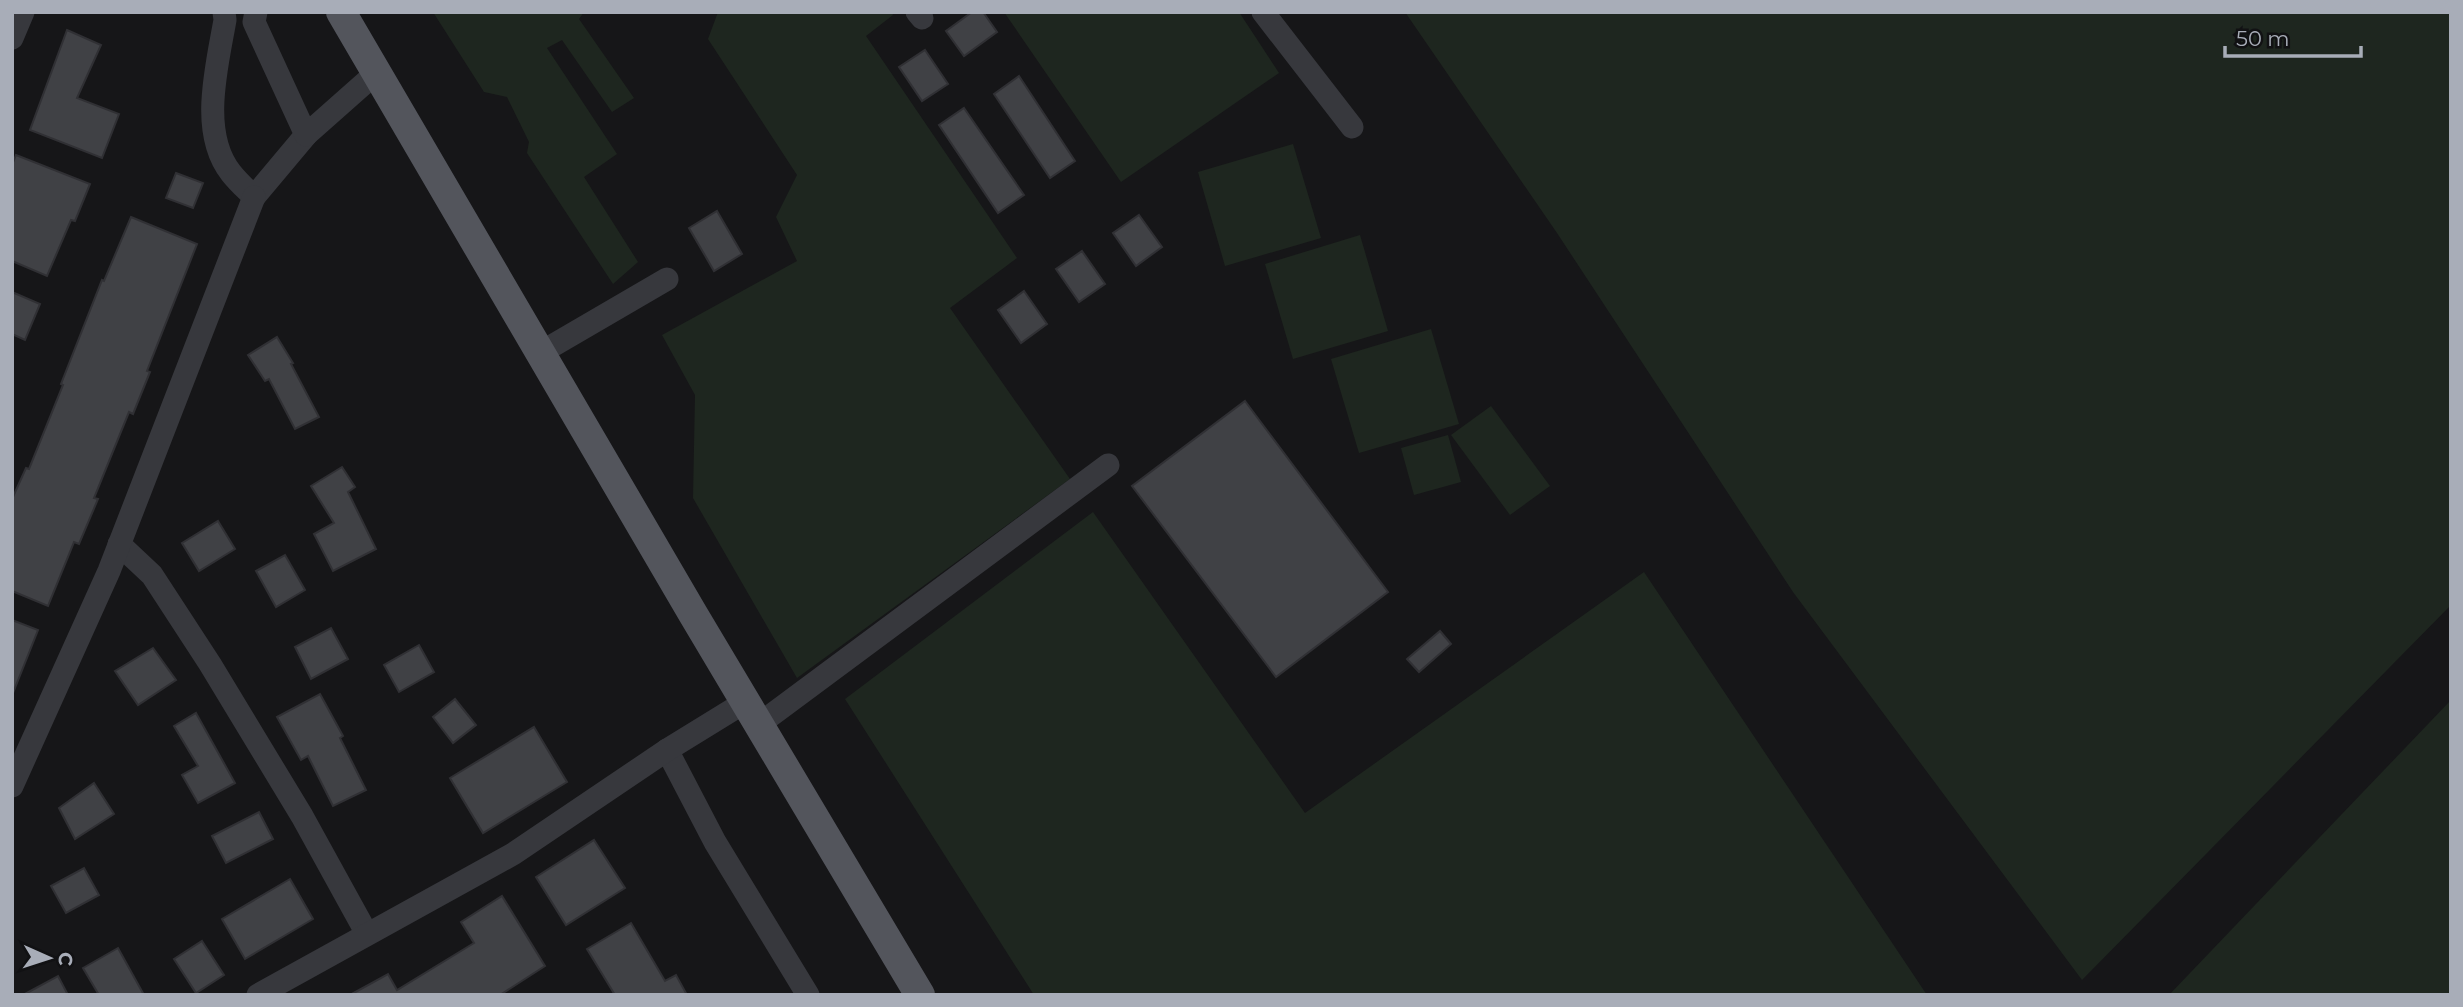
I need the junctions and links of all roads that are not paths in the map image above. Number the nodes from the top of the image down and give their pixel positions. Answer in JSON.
{"nodes":[{"id":1,"x":23,"y":12,"type":"edge"},
{"id":2,"x":224,"y":12,"type":"edge"},
{"id":3,"x":256,"y":12,"type":"edge"},
{"id":4,"x":341,"y":12,"type":"edge"},
{"id":5,"x":1263,"y":12,"type":"edge"},
{"id":6,"x":12,"y":38,"type":"edge"},
{"id":7,"x":376,"y":73,"type":"junction"},
{"id":8,"x":1352,"y":127,"type":"dead end"},
{"id":9,"x":306,"y":135,"type":"junction"},
{"id":10,"x":254,"y":197,"type":"junction"},
{"id":11,"x":667,"y":279,"type":"dead end"},
{"id":12,"x":540,"y":353,"type":"junction"},
{"id":13,"x":1108,"y":466,"type":"dead end"},
{"id":14,"x":119,"y":544,"type":"junction"},
{"id":15,"x":751,"y":713,"type":"junction"},
{"id":16,"x":667,"y":750,"type":"junction"},
{"id":17,"x":12,"y":786,"type":"edge"},
{"id":18,"x":367,"y":934,"type":"junction"},
{"id":19,"x":258,"y":995,"type":"edge"},
{"id":20,"x":808,"y":995,"type":"edge"},
{"id":21,"x":920,"y":995,"type":"edge"}],
"edges":[{"from":1,"to":6,"type":"street"},
{"from":2,"to":10,"type":"street"},
{"from":3,"to":9,"type":"street"},
{"from":4,"to":7,"type":"main road"},
{"from":5,"to":8,"type":"street"},
{"from":7,"to":9,"type":"street"},
{"from":7,"to":12,"type":"main road"},
{"from":9,"to":10,"type":"street"},
{"from":10,"to":14,"type":"street"},
{"from":11,"to":12,"type":"street"},
{"from":12,"to":15,"type":"main road"},
{"from":13,"to":15,"type":"street"},
{"from":14,"to":17,"type":"street"},
{"from":14,"to":18,"type":"street"},
{"from":15,"to":16,"type":"street"},
{"from":15,"to":21,"type":"main road"},
{"from":16,"to":18,"type":"street"},
{"from":16,"to":20,"type":"street"},
{"from":18,"to":19,"type":"street"}]}
